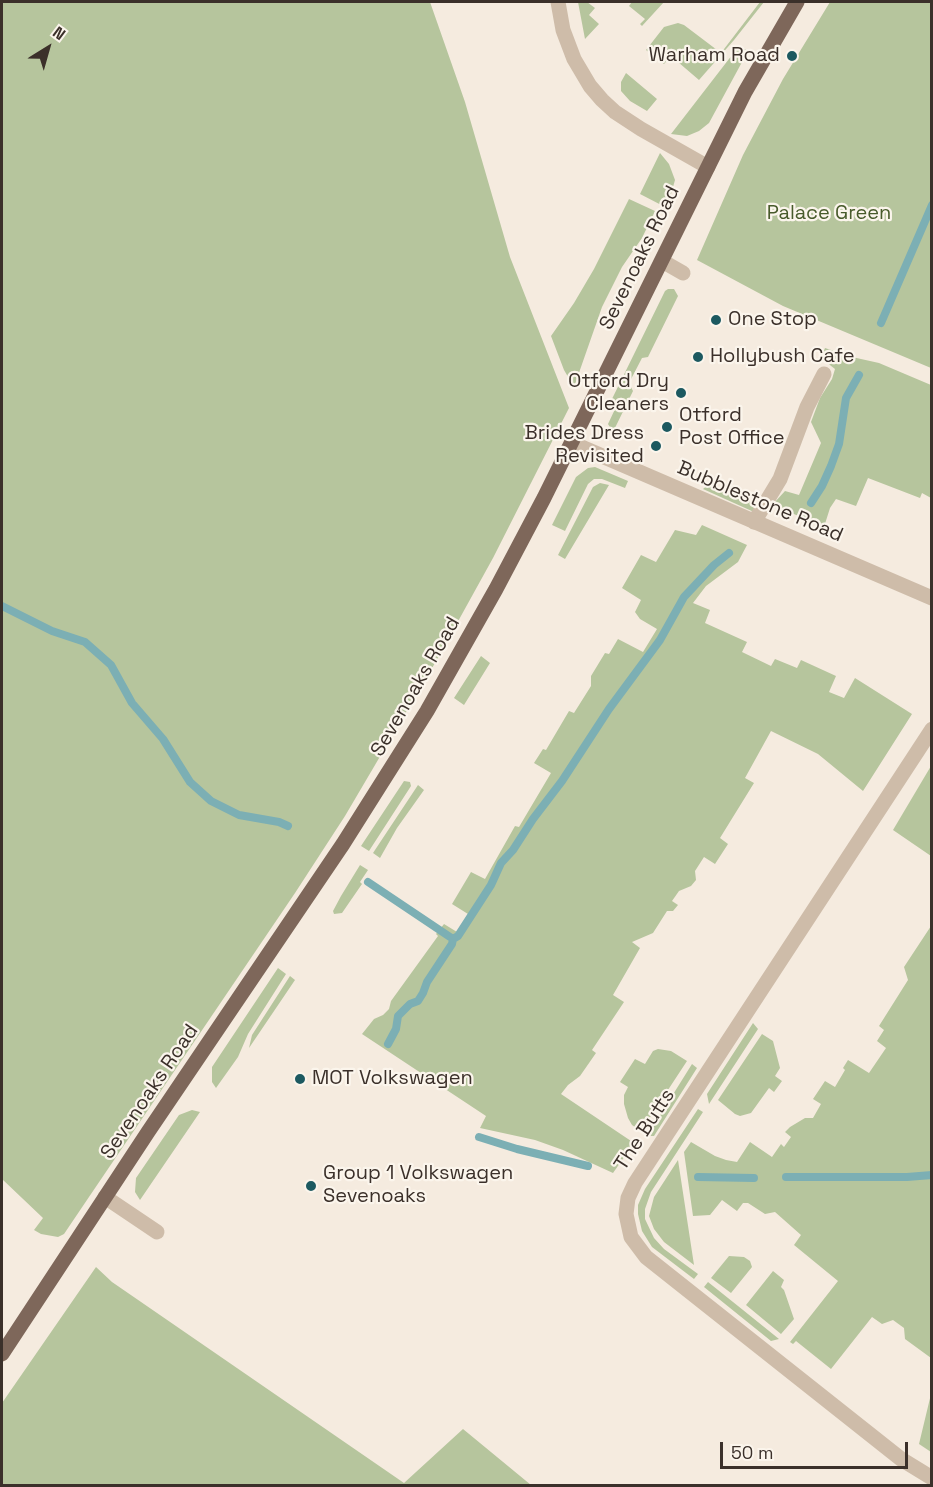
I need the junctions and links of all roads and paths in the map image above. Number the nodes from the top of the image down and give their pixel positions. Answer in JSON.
{"nodes":[{"id":1,"x":558,"y":2,"type":"edge"},
{"id":2,"x":797,"y":2,"type":"edge"},
{"id":3,"x":708,"y":167,"type":"junction"},
{"id":4,"x":662,"y":261,"type":"junction"},
{"id":5,"x":683,"y":273,"type":"dead end"},
{"id":6,"x":824,"y":374,"type":"dead end"},
{"id":7,"x":572,"y":443,"type":"junction"},
{"id":8,"x":754,"y":522,"type":"junction"},
{"id":9,"x":932,"y":598,"type":"edge"},
{"id":10,"x":932,"y":729,"type":"edge"},
{"id":11,"x":105,"y":1197,"type":"junction"},
{"id":12,"x":157,"y":1232,"type":"dead end"},
{"id":13,"x":2,"y":1354,"type":"edge"},
{"id":14,"x":932,"y":1478,"type":"edge"}],
"edges":[{"from":1,"to":3,"type":"street"},
{"from":2,"to":3,"type":"main road","name":"Sevenoaks Road"},
{"from":3,"to":4,"type":"main road","name":"Sevenoaks Road"},
{"from":4,"to":5,"type":"street"},
{"from":4,"to":7,"type":"main road","name":"Sevenoaks Road"},
{"from":6,"to":8,"type":"street"},
{"from":7,"to":8,"type":"street","name":"Bubblestone Road"},
{"from":7,"to":11,"type":"main road","name":"Sevenoaks Road"},
{"from":8,"to":9,"type":"street","name":"Bubblestone Road"},
{"from":10,"to":14,"type":"street","name":"The Butts"},
{"from":11,"to":12,"type":"street"},
{"from":11,"to":13,"type":"main road","name":"Sevenoaks Road"}]}
